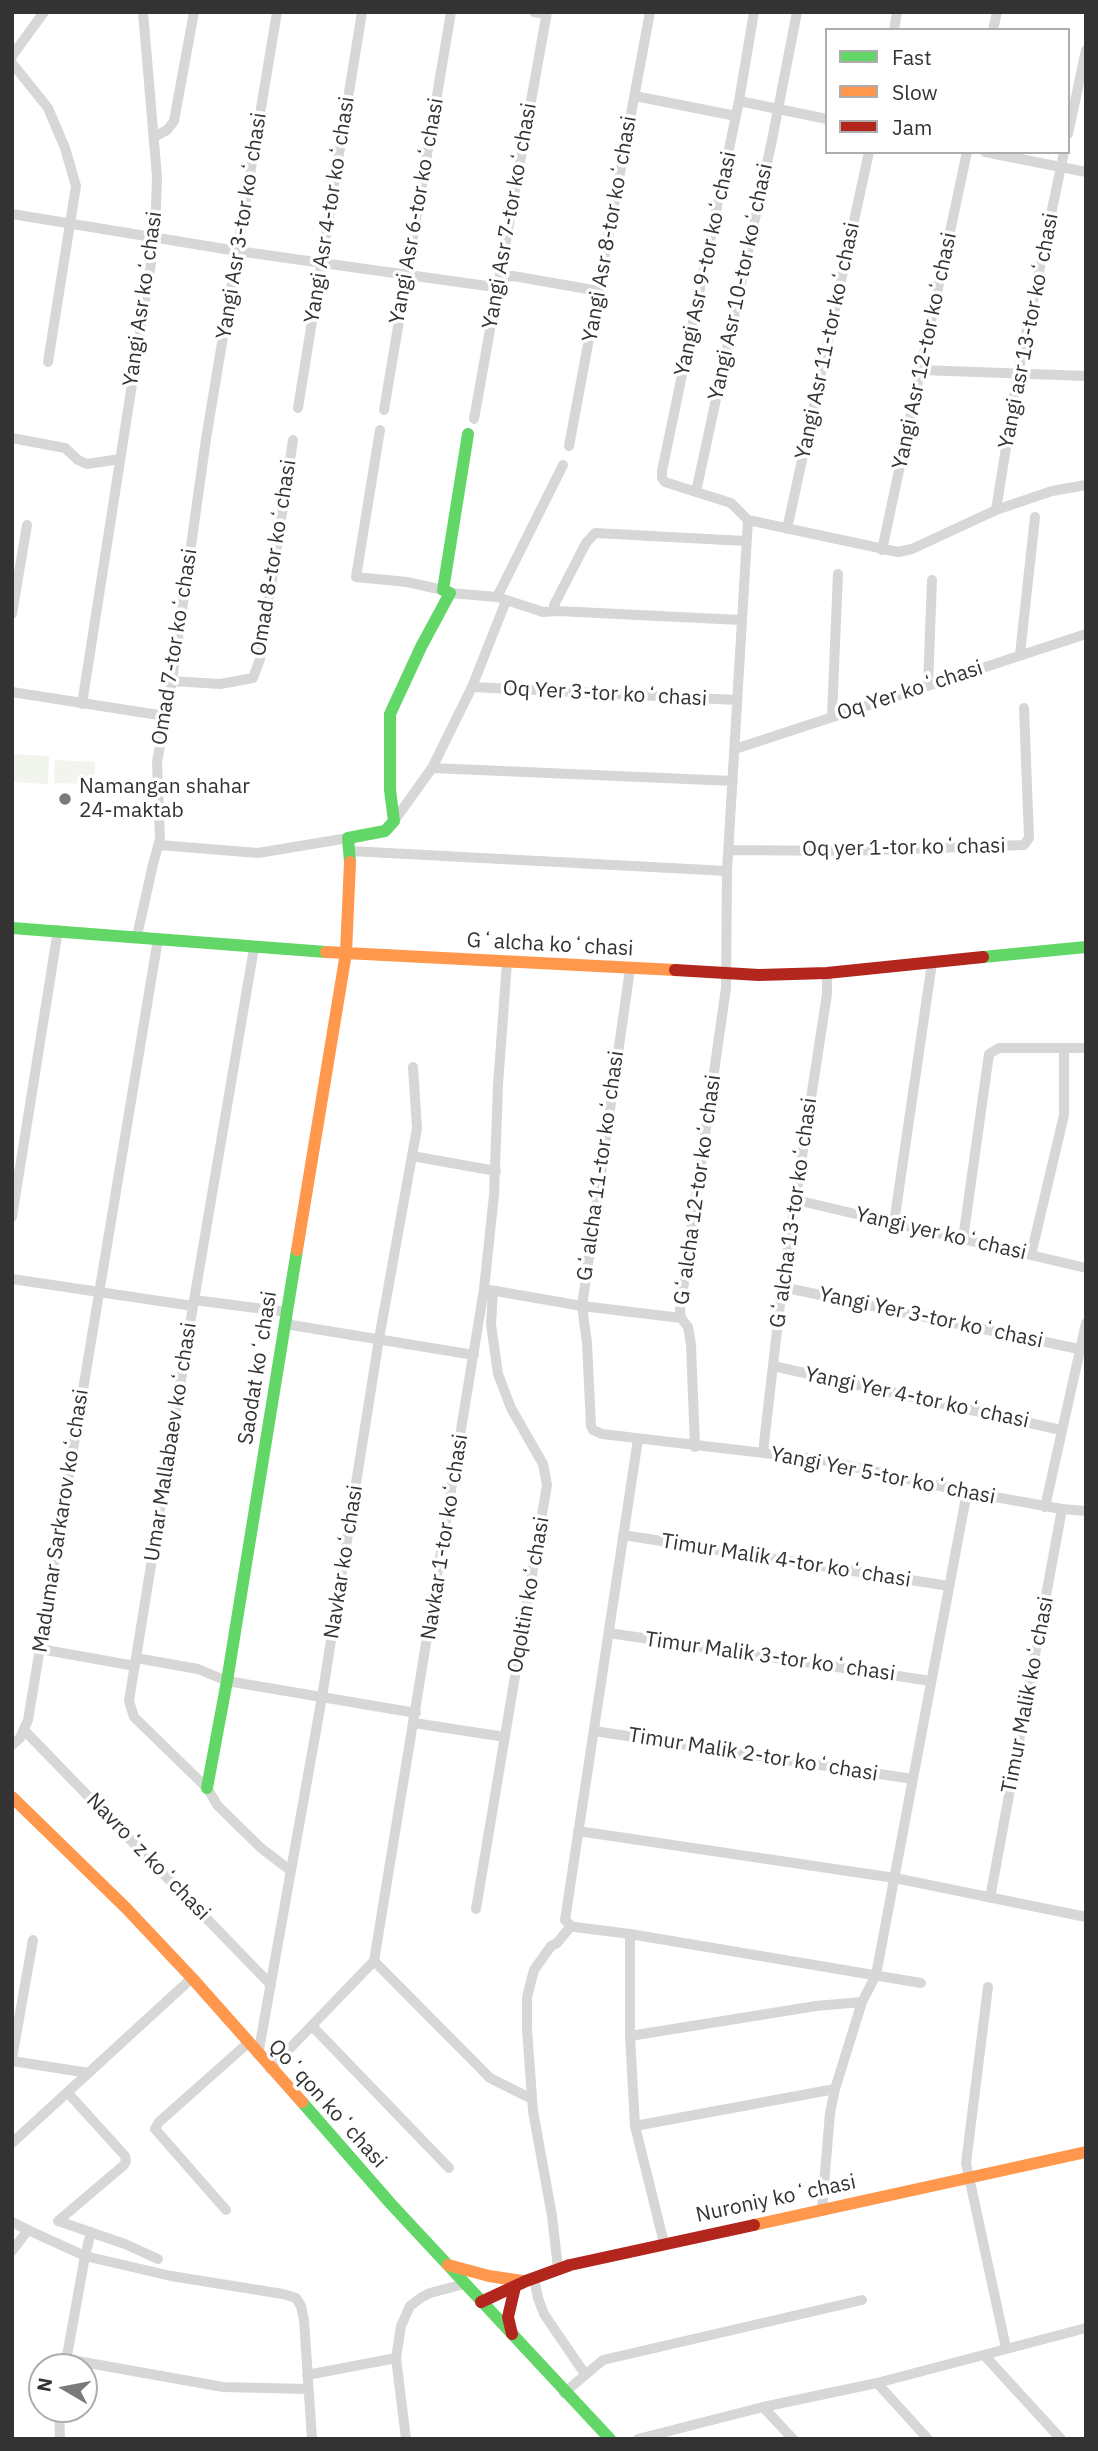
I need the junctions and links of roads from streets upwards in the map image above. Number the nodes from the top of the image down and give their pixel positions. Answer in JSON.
{"nodes":[{"id":1,"x":44,"y":12,"type":"edge"},
{"id":2,"x":143,"y":12,"type":"edge"},
{"id":3,"x":194,"y":12,"type":"edge"},
{"id":4,"x":277,"y":12,"type":"edge"},
{"id":5,"x":362,"y":12,"type":"edge"},
{"id":6,"x":451,"y":12,"type":"edge"},
{"id":7,"x":534,"y":12,"type":"edge"},
{"id":8,"x":650,"y":12,"type":"edge"},
{"id":9,"x":754,"y":12,"type":"edge"},
{"id":10,"x":797,"y":12,"type":"edge"},
{"id":11,"x":547,"y":13,"type":"edge"},
{"id":12,"x":1086,"y":50,"type":"edge"},
{"id":13,"x":12,"y":56,"type":"edge"},
{"id":14,"x":12,"y":63,"type":"edge"},
{"id":15,"x":635,"y":96,"type":"junction"},
{"id":16,"x":739,"y":101,"type":"junction"},
{"id":17,"x":778,"y":109,"type":"junction"},
{"id":18,"x":736,"y":116,"type":"junction"},
{"id":19,"x":825,"y":119,"type":"edge"},
{"id":20,"x":1070,"y":125,"type":"edge"},
{"id":21,"x":154,"y":137,"type":"junction"},
{"id":22,"x":869,"y":154,"type":"edge"},
{"id":23,"x":967,"y":154,"type":"edge"},
{"id":24,"x":994,"y":154,"type":"edge"},
{"id":25,"x":1064,"y":154,"type":"edge"},
{"id":26,"x":1061,"y":168,"type":"junction"},
{"id":27,"x":1086,"y":172,"type":"edge"},
{"id":28,"x":12,"y":214,"type":"edge"},
{"id":29,"x":70,"y":223,"type":"junction"},
{"id":30,"x":155,"y":237,"type":"junction"},
{"id":31,"x":237,"y":251,"type":"junction"},
{"id":32,"x":322,"y":263,"type":"junction"},
{"id":33,"x":406,"y":275,"type":"junction"},
{"id":34,"x":498,"y":281,"type":"junction"},
{"id":35,"x":598,"y":291,"type":"junction"},
{"id":36,"x":48,"y":362,"type":"dead end"},
{"id":37,"x":921,"y":370,"type":"junction"},
{"id":38,"x":1018,"y":373,"type":"junction"},
{"id":39,"x":1086,"y":376,"type":"edge"},
{"id":40,"x":298,"y":408,"type":"dead end"},
{"id":41,"x":384,"y":410,"type":"dead end"},
{"id":42,"x":474,"y":419,"type":"dead end"},
{"id":43,"x":380,"y":430,"type":"dead end"},
{"id":44,"x":468,"y":434,"type":"dead end"},
{"id":45,"x":12,"y":438,"type":"edge"},
{"id":46,"x":206,"y":439,"type":"joint"},
{"id":47,"x":293,"y":440,"type":"dead end"},
{"id":48,"x":569,"y":446,"type":"dead end"},
{"id":49,"x":120,"y":459,"type":"junction"},
{"id":50,"x":564,"y":465,"type":"dead end"},
{"id":51,"x":1086,"y":485,"type":"edge"},
{"id":52,"x":696,"y":492,"type":"junction"},
{"id":53,"x":996,"y":510,"type":"junction"},
{"id":54,"x":1035,"y":517,"type":"dead end"},
{"id":55,"x":748,"y":520,"type":"junction"},
{"id":56,"x":27,"y":524,"type":"dead end"},
{"id":57,"x":787,"y":529,"type":"junction"},
{"id":58,"x":745,"y":541,"type":"junction"},
{"id":59,"x":882,"y":550,"type":"junction"},
{"id":60,"x":838,"y":574,"type":"dead end"},
{"id":61,"x":932,"y":580,"type":"dead end"},
{"id":62,"x":447,"y":592,"type":"junction"},
{"id":63,"x":502,"y":599,"type":"junction"},
{"id":64,"x":557,"y":611,"type":"junction"},
{"id":65,"x":12,"y":614,"type":"edge"},
{"id":66,"x":741,"y":620,"type":"junction"},
{"id":67,"x":1086,"y":634,"type":"edge"},
{"id":68,"x":1020,"y":654,"type":"junction"},
{"id":69,"x":172,"y":681,"type":"junction"},
{"id":70,"x":928,"y":686,"type":"junction"},
{"id":71,"x":472,"y":687,"type":"junction"},
{"id":72,"x":12,"y":692,"type":"edge"},
{"id":73,"x":737,"y":700,"type":"junction"},
{"id":74,"x":82,"y":704,"type":"junction"},
{"id":75,"x":1024,"y":708,"type":"dead end"},
{"id":76,"x":165,"y":716,"type":"junction"},
{"id":77,"x":832,"y":716,"type":"junction"},
{"id":78,"x":735,"y":749,"type":"junction"},
{"id":79,"x":432,"y":768,"type":"junction"},
{"id":80,"x":733,"y":781,"type":"junction"},
{"id":81,"x":394,"y":821,"type":"junction"},
{"id":82,"x":159,"y":845,"type":"junction"},
{"id":83,"x":349,"y":845,"type":"junction"},
{"id":84,"x":729,"y":850,"type":"junction"},
{"id":85,"x":727,"y":871,"type":"junction"},
{"id":86,"x":12,"y":928,"type":"edge"},
{"id":87,"x":58,"y":930,"type":"junction"},
{"id":88,"x":137,"y":936,"type":"junction"},
{"id":89,"x":158,"y":939,"type":"junction"},
{"id":90,"x":1086,"y":947,"type":"edge"},
{"id":91,"x":254,"y":948,"type":"junction"},
{"id":92,"x":346,"y":953,"type":"junction"},
{"id":93,"x":507,"y":962,"type":"junction"},
{"id":94,"x":932,"y":963,"type":"junction"},
{"id":95,"x":631,"y":969,"type":"junction"},
{"id":96,"x":827,"y":973,"type":"junction"},
{"id":97,"x":726,"y":974,"type":"junction"},
{"id":98,"x":1064,"y":1048,"type":"junction"},
{"id":99,"x":1086,"y":1048,"type":"edge"},
{"id":100,"x":413,"y":1067,"type":"dead end"},
{"id":101,"x":412,"y":1156,"type":"junction"},
{"id":102,"x":496,"y":1171,"type":"junction"},
{"id":103,"x":796,"y":1200,"type":"junction"},
{"id":104,"x":12,"y":1217,"type":"edge"},
{"id":105,"x":894,"y":1223,"type":"junction"},
{"id":106,"x":963,"y":1239,"type":"junction"},
{"id":107,"x":1031,"y":1255,"type":"junction"},
{"id":108,"x":1086,"y":1268,"type":"edge"},
{"id":109,"x":12,"y":1279,"type":"edge"},
{"id":110,"x":782,"y":1287,"type":"junction"},
{"id":111,"x":488,"y":1290,"type":"junction"},
{"id":112,"x":98,"y":1292,"type":"junction"},
{"id":113,"x":193,"y":1303,"type":"junction"},
{"id":114,"x":582,"y":1306,"type":"junction"},
{"id":115,"x":286,"y":1318,"type":"junction"},
{"id":116,"x":681,"y":1318,"type":"junction"},
{"id":117,"x":1086,"y":1324,"type":"edge"},
{"id":118,"x":379,"y":1339,"type":"junction"},
{"id":119,"x":1079,"y":1349,"type":"junction"},
{"id":120,"x":474,"y":1355,"type":"junction"},
{"id":121,"x":772,"y":1366,"type":"junction"},
{"id":122,"x":1061,"y":1430,"type":"junction"},
{"id":123,"x":638,"y":1439,"type":"junction"},
{"id":124,"x":695,"y":1447,"type":"junction"},
{"id":125,"x":763,"y":1452,"type":"junction"},
{"id":126,"x":967,"y":1492,"type":"junction"},
{"id":127,"x":1045,"y":1507,"type":"junction"},
{"id":128,"x":1062,"y":1509,"type":"junction"},
{"id":129,"x":1086,"y":1511,"type":"edge"},
{"id":130,"x":623,"y":1535,"type":"junction"},
{"id":131,"x":949,"y":1586,"type":"junction"},
{"id":132,"x":608,"y":1633,"type":"junction"},
{"id":133,"x":40,"y":1650,"type":"junction"},
{"id":134,"x":135,"y":1662,"type":"junction"},
{"id":135,"x":226,"y":1681,"type":"junction"},
{"id":136,"x":931,"y":1681,"type":"junction"},
{"id":137,"x":322,"y":1697,"type":"junction"},
{"id":138,"x":415,"y":1718,"type":"junction"},
{"id":139,"x":24,"y":1730,"type":"junction"},
{"id":140,"x":593,"y":1731,"type":"junction"},
{"id":141,"x":505,"y":1737,"type":"junction"},
{"id":142,"x":12,"y":1745,"type":"edge"},
{"id":143,"x":913,"y":1779,"type":"junction"},
{"id":144,"x":207,"y":1788,"type":"junction"},
{"id":145,"x":12,"y":1797,"type":"edge"},
{"id":146,"x":578,"y":1831,"type":"junction"},
{"id":147,"x":291,"y":1871,"type":"junction"},
{"id":148,"x":895,"y":1878,"type":"junction"},
{"id":149,"x":990,"y":1898,"type":"junction"},
{"id":150,"x":476,"y":1909,"type":"dead end"},
{"id":151,"x":1086,"y":1917,"type":"edge"},
{"id":152,"x":573,"y":1927,"type":"junction"},
{"id":153,"x":631,"y":1934,"type":"junction"},
{"id":154,"x":33,"y":1940,"type":"dead end"},
{"id":155,"x":374,"y":1961,"type":"junction"},
{"id":156,"x":876,"y":1975,"type":"junction"},
{"id":157,"x":192,"y":1978,"type":"junction"},
{"id":158,"x":921,"y":1983,"type":"dead end"},
{"id":159,"x":271,"y":1985,"type":"junction"},
{"id":160,"x":988,"y":1987,"type":"dead end"},
{"id":161,"x":862,"y":2002,"type":"junction"},
{"id":162,"x":313,"y":2027,"type":"junction"},
{"id":163,"x":631,"y":2036,"type":"junction"},
{"id":164,"x":248,"y":2043,"type":"junction"},
{"id":165,"x":258,"y":2055,"type":"junction"},
{"id":166,"x":12,"y":2059,"type":"edge"},
{"id":167,"x":270,"y":2069,"type":"junction"},
{"id":168,"x":89,"y":2073,"type":"junction"},
{"id":169,"x":835,"y":2089,"type":"junction"},
{"id":170,"x":68,"y":2093,"type":"junction"},
{"id":171,"x":532,"y":2099,"type":"junction"},
{"id":172,"x":635,"y":2126,"type":"junction"},
{"id":173,"x":12,"y":2143,"type":"edge"},
{"id":174,"x":1086,"y":2152,"type":"edge"},
{"id":175,"x":449,"y":2168,"type":"dead end"},
{"id":176,"x":968,"y":2177,"type":"junction"},
{"id":177,"x":822,"y":2209,"type":"junction"},
{"id":178,"x":226,"y":2210,"type":"dead end"},
{"id":179,"x":12,"y":2222,"type":"edge"},
{"id":180,"x":28,"y":2230,"type":"junction"},
{"id":181,"x":91,"y":2232,"type":"junction"},
{"id":182,"x":664,"y":2243,"type":"junction"},
{"id":183,"x":12,"y":2251,"type":"edge"},
{"id":184,"x":85,"y":2256,"type":"junction"},
{"id":185,"x":158,"y":2259,"type":"dead end"},
{"id":186,"x":445,"y":2264,"type":"junction"},
{"id":187,"x":558,"y":2268,"type":"junction"},
{"id":188,"x":525,"y":2282,"type":"junction"},
{"id":189,"x":464,"y":2284,"type":"junction"},
{"id":190,"x":862,"y":2300,"type":"dead end"},
{"id":191,"x":481,"y":2302,"type":"junction"},
{"id":192,"x":1086,"y":2328,"type":"edge"},
{"id":193,"x":512,"y":2335,"type":"junction"},
{"id":194,"x":1006,"y":2348,"type":"junction"},
{"id":195,"x":67,"y":2353,"type":"edge"},
{"id":196,"x":984,"y":2355,"type":"junction"},
{"id":197,"x":396,"y":2358,"type":"junction"},
{"id":198,"x":98,"y":2368,"type":"edge"},
{"id":199,"x":585,"y":2374,"type":"junction"},
{"id":200,"x":307,"y":2375,"type":"junction"},
{"id":201,"x":877,"y":2383,"type":"junction"},
{"id":202,"x":308,"y":2389,"type":"junction"},
{"id":203,"x":564,"y":2393,"type":"junction"},
{"id":204,"x":763,"y":2407,"type":"junction"},
{"id":205,"x":312,"y":2439,"type":"edge"},
{"id":206,"x":406,"y":2439,"type":"edge"},
{"id":207,"x":610,"y":2439,"type":"edge"},
{"id":208,"x":638,"y":2439,"type":"edge"},
{"id":209,"x":793,"y":2439,"type":"edge"},
{"id":210,"x":928,"y":2439,"type":"edge"},
{"id":211,"x":1061,"y":2439,"type":"edge"}],
"edges":[{"from":1,"to":13,"type":"street"},
{"from":2,"to":21,"type":"street","name":"Yangi Asr koʻchasi"},
{"from":3,"to":21,"type":"street"},
{"from":4,"to":31,"type":"street","name":"Yangi Asr 3-tor koʻchasi"},
{"from":5,"to":32,"type":"street","name":"Yangi Asr 4-tor koʻchasi"},
{"from":6,"to":33,"type":"street","name":"Yangi Asr 6-tor koʻchasi"},
{"from":7,"to":11,"type":"street"},
{"from":8,"to":15,"type":"street","name":"Yangi Asr 8-tor koʻchasi"},
{"from":9,"to":16,"type":"street","name":"Yangi Asr 9-tor koʻchasi"},
{"from":10,"to":17,"type":"street","name":"Yangi Asr 10-tor koʻchasi"},
{"from":11,"to":34,"type":"street","name":"Yangi Asr 7-tor koʻchasi"},
{"from":12,"to":20,"type":"street"},
{"from":14,"to":29,"type":"street"},
{"from":15,"to":18,"type":"street"},
{"from":15,"to":35,"type":"street","name":"Yangi Asr 8-tor koʻchasi"},
{"from":16,"to":17,"type":"street"},
{"from":16,"to":18,"type":"street","name":"Yangi Asr 9-tor koʻchasi"},
{"from":17,"to":19,"type":"street"},
{"from":17,"to":52,"type":"street","name":"Yangi Asr 10-tor koʻchasi"},
{"from":18,"to":52,"type":"street","name":"Yangi Asr 9-tor koʻchasi"},
{"from":21,"to":30,"type":"street","name":"Yangi Asr koʻchasi"},
{"from":22,"to":57,"type":"street","name":"Yangi Asr 11-tor koʻchasi"},
{"from":23,"to":37,"type":"street","name":"Yangi Asr 12-tor koʻchasi"},
{"from":24,"to":26,"type":"street"},
{"from":25,"to":26,"type":"street","name":"Yangi asr 13-tor koʻchasi"},
{"from":26,"to":27,"type":"street"},
{"from":26,"to":38,"type":"street","name":"Yangi asr 13-tor koʻchasi"},
{"from":28,"to":29,"type":"street"},
{"from":29,"to":30,"type":"street"},
{"from":29,"to":36,"type":"street"},
{"from":30,"to":31,"type":"street"},
{"from":30,"to":49,"type":"street","name":"Yangi Asr koʻchasi"},
{"from":31,"to":32,"type":"street"},
{"from":31,"to":46,"type":"street","name":"Yangi Asr 3-tor koʻchasi"},
{"from":32,"to":33,"type":"street"},
{"from":32,"to":40,"type":"street","name":"Yangi Asr 4-tor koʻchasi"},
{"from":33,"to":34,"type":"street"},
{"from":33,"to":41,"type":"street","name":"Yangi Asr 6-tor koʻchasi"},
{"from":34,"to":35,"type":"street"},
{"from":34,"to":42,"type":"street","name":"Yangi Asr 7-tor koʻchasi"},
{"from":35,"to":48,"type":"street","name":"Yangi Asr 8-tor koʻchasi"},
{"from":37,"to":38,"type":"street"},
{"from":37,"to":59,"type":"street","name":"Yangi Asr 12-tor koʻchasi"},
{"from":38,"to":39,"type":"street"},
{"from":38,"to":53,"type":"street","name":"Yangi asr 13-tor koʻchasi"},
{"from":43,"to":62,"type":"street"},
{"from":44,"to":62,"type":"street"},
{"from":45,"to":49,"type":"street"},
{"from":46,"to":69,"type":"street","name":"Omad 7-tor koʻchasi"},
{"from":47,"to":69,"type":"street","name":"Omad 8-tor koʻchasi"},
{"from":49,"to":74,"type":"street","name":"Yangi Asr koʻchasi"},
{"from":50,"to":63,"type":"street"},
{"from":51,"to":53,"type":"street"},
{"from":52,"to":55,"type":"street"},
{"from":53,"to":59,"type":"street"},
{"from":54,"to":68,"type":"street"},
{"from":55,"to":57,"type":"street"},
{"from":55,"to":58,"type":"street"},
{"from":56,"to":65,"type":"street"},
{"from":57,"to":59,"type":"street"},
{"from":58,"to":64,"type":"street"},
{"from":58,"to":66,"type":"street"},
{"from":60,"to":77,"type":"street"},
{"from":61,"to":70,"type":"street"},
{"from":62,"to":63,"type":"street"},
{"from":62,"to":81,"type":"street"},
{"from":63,"to":64,"type":"street"},
{"from":63,"to":71,"type":"street"},
{"from":64,"to":66,"type":"street"},
{"from":66,"to":73,"type":"street"},
{"from":67,"to":68,"type":"street","name":"Oq Yer koʻchasi"},
{"from":68,"to":70,"type":"street","name":"Oq Yer koʻchasi"},
{"from":69,"to":76,"type":"street","name":"Omad 7-tor koʻchasi"},
{"from":70,"to":77,"type":"street","name":"Oq Yer koʻchasi"},
{"from":71,"to":73,"type":"street","name":"Oq Yer 3-tor koʻchasi"},
{"from":71,"to":79,"type":"street"},
{"from":72,"to":74,"type":"street"},
{"from":73,"to":78,"type":"street"},
{"from":74,"to":76,"type":"street"},
{"from":75,"to":84,"type":"street","name":"Oq yer 1-tor koʻchasi"},
{"from":76,"to":82,"type":"street","name":"Omad 7-tor koʻchasi"},
{"from":77,"to":78,"type":"street","name":"Oq Yer koʻchasi"},
{"from":78,"to":80,"type":"street"},
{"from":79,"to":80,"type":"street"},
{"from":79,"to":81,"type":"street"},
{"from":80,"to":84,"type":"street"},
{"from":81,"to":83,"type":"street"},
{"from":82,"to":83,"type":"street"},
{"from":82,"to":88,"type":"street","name":"Omad 7-tor koʻchasi"},
{"from":83,"to":85,"type":"street"},
{"from":83,"to":92,"type":"street","name":"Saodat koʻchasi"},
{"from":84,"to":85,"type":"street"},
{"from":85,"to":97,"type":"street"},
{"from":86,"to":87,"type":"street","name":"Gʻalcha koʻchasi"},
{"from":87,"to":88,"type":"street","name":"Gʻalcha koʻchasi"},
{"from":87,"to":104,"type":"street"},
{"from":88,"to":89,"type":"street","name":"Gʻalcha koʻchasi"},
{"from":89,"to":91,"type":"street","name":"Gʻalcha koʻchasi"},
{"from":89,"to":112,"type":"street","name":"Madumar Sarkarov koʻchasi"},
{"from":90,"to":94,"type":"street","name":"Gʻalcha koʻchasi"},
{"from":91,"to":92,"type":"street","name":"Gʻalcha koʻchasi"},
{"from":91,"to":113,"type":"street","name":"Umar Mallabaev koʻchasi"},
{"from":92,"to":93,"type":"street","name":"Gʻalcha koʻchasi"},
{"from":92,"to":115,"type":"street","name":"Saodat koʻchasi"},
{"from":93,"to":95,"type":"street","name":"Gʻalcha koʻchasi"},
{"from":93,"to":102,"type":"street","name":"Navkar 1-tor koʻchasi"},
{"from":94,"to":96,"type":"street","name":"Gʻalcha koʻchasi"},
{"from":94,"to":105,"type":"street"},
{"from":95,"to":97,"type":"street","name":"Gʻalcha koʻchasi"},
{"from":95,"to":114,"type":"street","name":"Gʻalcha 11-tor koʻchasi"},
{"from":96,"to":97,"type":"street","name":"Gʻalcha koʻchasi"},
{"from":96,"to":103,"type":"street","name":"Gʻalcha 13-tor koʻchasi"},
{"from":97,"to":116,"type":"street","name":"Gʻalcha 12-tor koʻchasi"},
{"from":98,"to":99,"type":"street"},
{"from":98,"to":106,"type":"street"},
{"from":98,"to":107,"type":"street"},
{"from":100,"to":101,"type":"street","name":"Navkar koʻchasi"},
{"from":101,"to":102,"type":"street"},
{"from":101,"to":118,"type":"street","name":"Navkar koʻchasi"},
{"from":102,"to":111,"type":"street","name":"Navkar 1-tor koʻchasi"},
{"from":103,"to":105,"type":"street","name":"Yangi yer koʻchasi"},
{"from":103,"to":110,"type":"street","name":"Gʻalcha 13-tor koʻchasi"},
{"from":105,"to":106,"type":"street","name":"Yangi yer koʻchasi"},
{"from":106,"to":107,"type":"street","name":"Yangi yer koʻchasi"},
{"from":107,"to":108,"type":"street","name":"Yangi yer koʻchasi"},
{"from":109,"to":112,"type":"street"},
{"from":110,"to":119,"type":"street","name":"Yangi Yer 3-tor koʻchasi"},
{"from":110,"to":121,"type":"street","name":"Gʻalcha 13-tor koʻchasi"},
{"from":111,"to":114,"type":"street"},
{"from":111,"to":120,"type":"street","name":"Navkar 1-tor koʻchasi"},
{"from":111,"to":141,"type":"street","name":"Oqoltin koʻchasi"},
{"from":112,"to":113,"type":"street"},
{"from":112,"to":133,"type":"street","name":"Madumar Sarkarov koʻchasi"},
{"from":113,"to":115,"type":"street"},
{"from":113,"to":134,"type":"street","name":"Umar Mallabaev koʻchasi"},
{"from":114,"to":116,"type":"street","name":"Gʻalcha 11-tor koʻchasi"},
{"from":114,"to":123,"type":"street","name":"Yangi Yer 5-tor koʻchasi"},
{"from":115,"to":118,"type":"street"},
{"from":115,"to":135,"type":"street","name":"Saodat koʻchasi"},
{"from":116,"to":124,"type":"street","name":"Gʻalcha 12-tor koʻchasi"},
{"from":117,"to":119,"type":"street"},
{"from":118,"to":120,"type":"street"},
{"from":118,"to":137,"type":"street","name":"Navkar koʻchasi"},
{"from":119,"to":122,"type":"street"},
{"from":120,"to":138,"type":"street","name":"Navkar 1-tor koʻchasi"},
{"from":121,"to":122,"type":"street","name":"Yangi Yer 4-tor koʻchasi"},
{"from":121,"to":125,"type":"street","name":"Gʻalcha 13-tor koʻchasi"},
{"from":122,"to":127,"type":"street"},
{"from":123,"to":124,"type":"street","name":"Yangi Yer 5-tor koʻchasi"},
{"from":123,"to":130,"type":"street"},
{"from":124,"to":125,"type":"street","name":"Yangi Yer 5-tor koʻchasi"},
{"from":125,"to":126,"type":"street","name":"Yangi Yer 5-tor koʻchasi"},
{"from":126,"to":127,"type":"street","name":"Yangi Yer 5-tor koʻchasi"},
{"from":126,"to":131,"type":"street"},
{"from":127,"to":128,"type":"street"},
{"from":128,"to":129,"type":"street"},
{"from":128,"to":149,"type":"street","name":"Timur Malik koʻchasi"},
{"from":130,"to":131,"type":"street","name":"Timur Malik 4-tor koʻchasi"},
{"from":130,"to":132,"type":"street"},
{"from":131,"to":136,"type":"street"},
{"from":132,"to":136,"type":"street","name":"Timur Malik 3-tor koʻchasi"},
{"from":132,"to":140,"type":"street"},
{"from":133,"to":134,"type":"street"},
{"from":133,"to":139,"type":"street","name":"Madumar Sarkarov koʻchasi"},
{"from":134,"to":135,"type":"street"},
{"from":134,"to":144,"type":"street","name":"Umar Mallabaev koʻchasi"},
{"from":135,"to":137,"type":"street"},
{"from":135,"to":144,"type":"street","name":"Saodat koʻchasi"},
{"from":136,"to":143,"type":"street"},
{"from":137,"to":138,"type":"street"},
{"from":137,"to":147,"type":"street","name":"Navkar koʻchasi"},
{"from":138,"to":141,"type":"street"},
{"from":138,"to":155,"type":"street","name":"Navkar 1-tor koʻchasi"},
{"from":139,"to":142,"type":"street","name":"Madumar Sarkarov koʻchasi"},
{"from":139,"to":159,"type":"street","name":"Navroʻz koʻchasi"},
{"from":140,"to":143,"type":"street","name":"Timur Malik 2-tor koʻchasi"},
{"from":140,"to":146,"type":"street"},
{"from":141,"to":150,"type":"street","name":"Oqoltin koʻchasi"},
{"from":143,"to":148,"type":"street"},
{"from":144,"to":147,"type":"street","name":"Umar Mallabaev koʻchasi"},
{"from":145,"to":157,"type":"street","name":"Qoʻqon koʻchasi"},
{"from":146,"to":148,"type":"street"},
{"from":146,"to":152,"type":"street"},
{"from":147,"to":159,"type":"street","name":"Navkar koʻchasi"},
{"from":148,"to":149,"type":"street"},
{"from":148,"to":156,"type":"street"},
{"from":149,"to":151,"type":"street"},
{"from":152,"to":153,"type":"street"},
{"from":152,"to":171,"type":"street"},
{"from":153,"to":156,"type":"street"},
{"from":153,"to":163,"type":"street"},
{"from":154,"to":166,"type":"street"},
{"from":155,"to":162,"type":"street"},
{"from":155,"to":171,"type":"street"},
{"from":156,"to":158,"type":"street"},
{"from":156,"to":161,"type":"street"},
{"from":157,"to":164,"type":"street","name":"Qoʻqon koʻchasi"},
{"from":157,"to":168,"type":"street"},
{"from":159,"to":165,"type":"street","name":"Navkar koʻchasi"},
{"from":160,"to":176,"type":"street"},
{"from":161,"to":163,"type":"street"},
{"from":161,"to":169,"type":"street"},
{"from":162,"to":167,"type":"street"},
{"from":162,"to":175,"type":"street"},
{"from":163,"to":172,"type":"street"},
{"from":164,"to":165,"type":"street","name":"Qoʻqon koʻchasi"},
{"from":164,"to":178,"type":"street"},
{"from":165,"to":167,"type":"street","name":"Qoʻqon koʻchasi"},
{"from":166,"to":168,"type":"street"},
{"from":167,"to":186,"type":"street","name":"Qoʻqon koʻchasi"},
{"from":168,"to":170,"type":"street"},
{"from":169,"to":172,"type":"street"},
{"from":169,"to":177,"type":"street"},
{"from":170,"to":173,"type":"street"},
{"from":170,"to":181,"type":"street"},
{"from":171,"to":187,"type":"street"},
{"from":172,"to":182,"type":"street"},
{"from":174,"to":176,"type":"street","name":"Nuroniy koʻchasi"},
{"from":176,"to":177,"type":"street","name":"Nuroniy koʻchasi"},
{"from":176,"to":194,"type":"street"},
{"from":177,"to":182,"type":"street","name":"Nuroniy koʻchasi"},
{"from":179,"to":180,"type":"street"},
{"from":180,"to":183,"type":"street"},
{"from":180,"to":184,"type":"street"},
{"from":181,"to":184,"type":"street"},
{"from":181,"to":185,"type":"street"},
{"from":182,"to":187,"type":"street","name":"Nuroniy koʻchasi"},
{"from":184,"to":195,"type":"street"},
{"from":184,"to":200,"type":"street"},
{"from":186,"to":188,"type":"street"},
{"from":186,"to":189,"type":"street","name":"Qoʻqon koʻchasi"},
{"from":187,"to":188,"type":"street","name":"Nuroniy koʻchasi"},
{"from":188,"to":191,"type":"street","name":"Nuroniy koʻchasi"},
{"from":188,"to":193,"type":"street"},
{"from":188,"to":199,"type":"street"},
{"from":189,"to":191,"type":"street","name":"Qoʻqon koʻchasi"},
{"from":189,"to":197,"type":"street"},
{"from":190,"to":199,"type":"street"},
{"from":191,"to":193,"type":"street","name":"Qoʻqon koʻchasi"},
{"from":192,"to":194,"type":"street"},
{"from":193,"to":203,"type":"street","name":"Qoʻqon koʻchasi"},
{"from":194,"to":196,"type":"street"},
{"from":196,"to":201,"type":"street"},
{"from":196,"to":211,"type":"street"},
{"from":197,"to":200,"type":"street"},
{"from":197,"to":206,"type":"street"},
{"from":198,"to":202,"type":"street"},
{"from":199,"to":203,"type":"street"},
{"from":200,"to":202,"type":"street"},
{"from":201,"to":204,"type":"street"},
{"from":201,"to":210,"type":"street"},
{"from":202,"to":205,"type":"street"},
{"from":203,"to":207,"type":"street","name":"Qoʻqon koʻchasi"},
{"from":204,"to":208,"type":"street"},
{"from":204,"to":209,"type":"street"}]}
